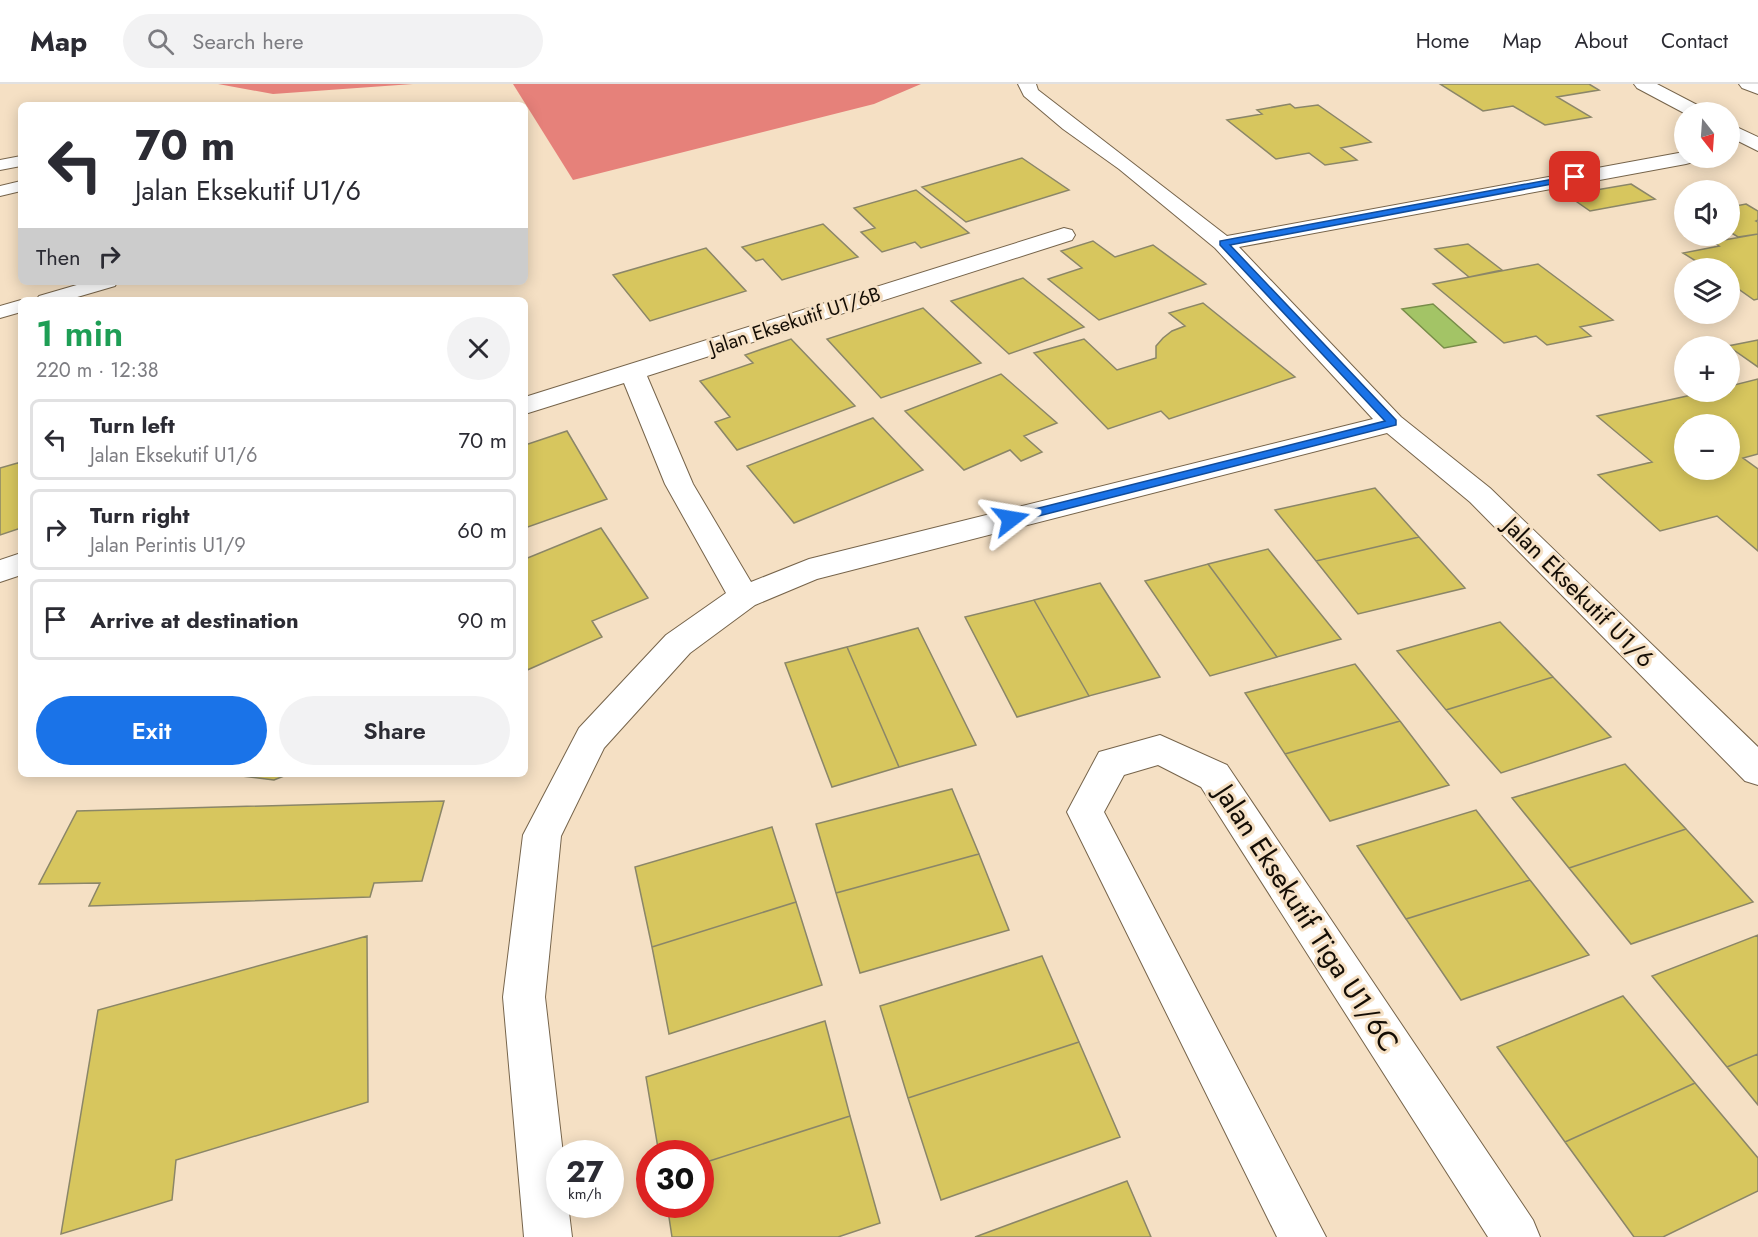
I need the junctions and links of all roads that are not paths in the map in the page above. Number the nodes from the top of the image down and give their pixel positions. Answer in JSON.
{"nodes":[{"id":1,"x":1027,"y":84,"type":"edge"},
{"id":2,"x":1643,"y":84,"type":"edge"},
{"id":3,"x":1748,"y":84,"type":"edge"},
{"id":4,"x":1758,"y":89,"type":"edge"},
{"id":5,"x":1677,"y":102,"type":"edge"},
{"id":6,"x":1740,"y":136,"type":"edge"},
{"id":7,"x":1758,"y":147,"type":"edge"},
{"id":8,"x":1740,"y":149,"type":"edge"},
{"id":9,"x":1674,"y":160,"type":"edge"},
{"id":10,"x":18,"y":162,"type":"edge"},
{"id":11,"x":0,"y":165,"type":"edge"},
{"id":12,"x":18,"y":187,"type":"edge"},
{"id":13,"x":0,"y":190,"type":"edge"},
{"id":14,"x":1064,"y":235,"type":"dead end"},
{"id":15,"x":1223,"y":243,"type":"junction"},
{"id":16,"x":98,"y":285,"type":"edge"},
{"id":17,"x":56,"y":297,"type":"edge"},
{"id":18,"x":18,"y":307,"type":"edge"},
{"id":19,"x":0,"y":312,"type":"edge"},
{"id":20,"x":633,"y":373,"type":"junction"},
{"id":21,"x":528,"y":405,"type":"edge"},
{"id":22,"x":1392,"y":423,"type":"junction"},
{"id":23,"x":18,"y":565,"type":"edge"},
{"id":24,"x":0,"y":571,"type":"edge"},
{"id":25,"x":744,"y":597,"type":"junction"},
{"id":26,"x":1758,"y":770,"type":"edge"},
{"id":27,"x":548,"y":1237,"type":"edge"},
{"id":28,"x":1302,"y":1237,"type":"edge"},
{"id":29,"x":1516,"y":1237,"type":"edge"}],
"edges":[{"from":1,"to":15,"type":"street","name":"Jalan Eksekutif U1/6"},
{"from":2,"to":5,"type":"street"},
{"from":3,"to":4,"type":"street"},
{"from":6,"to":7,"type":"street"},
{"from":7,"to":8,"type":"street"},
{"from":9,"to":15,"type":"street"},
{"from":10,"to":11,"type":"lane"},
{"from":12,"to":13,"type":"lane"},
{"from":14,"to":20,"type":"street","name":"Jalan Eksekutif U1/6B"},
{"from":15,"to":22,"type":"street","name":"Jalan Eksekutif U1/6"},
{"from":16,"to":17,"type":"lane"},
{"from":18,"to":19,"type":"lane"},
{"from":20,"to":21,"type":"street","name":"Jalan Eksekutif U1/6B"},
{"from":20,"to":25,"type":"street"},
{"from":22,"to":25,"type":"street"},
{"from":22,"to":26,"type":"street","name":"Jalan Eksekutif U1/6"},
{"from":23,"to":24,"type":"street"},
{"from":25,"to":27,"type":"street"},
{"from":28,"to":29,"type":"street","name":"Jalan Eksekutif Tiga U1/6C"}]}
